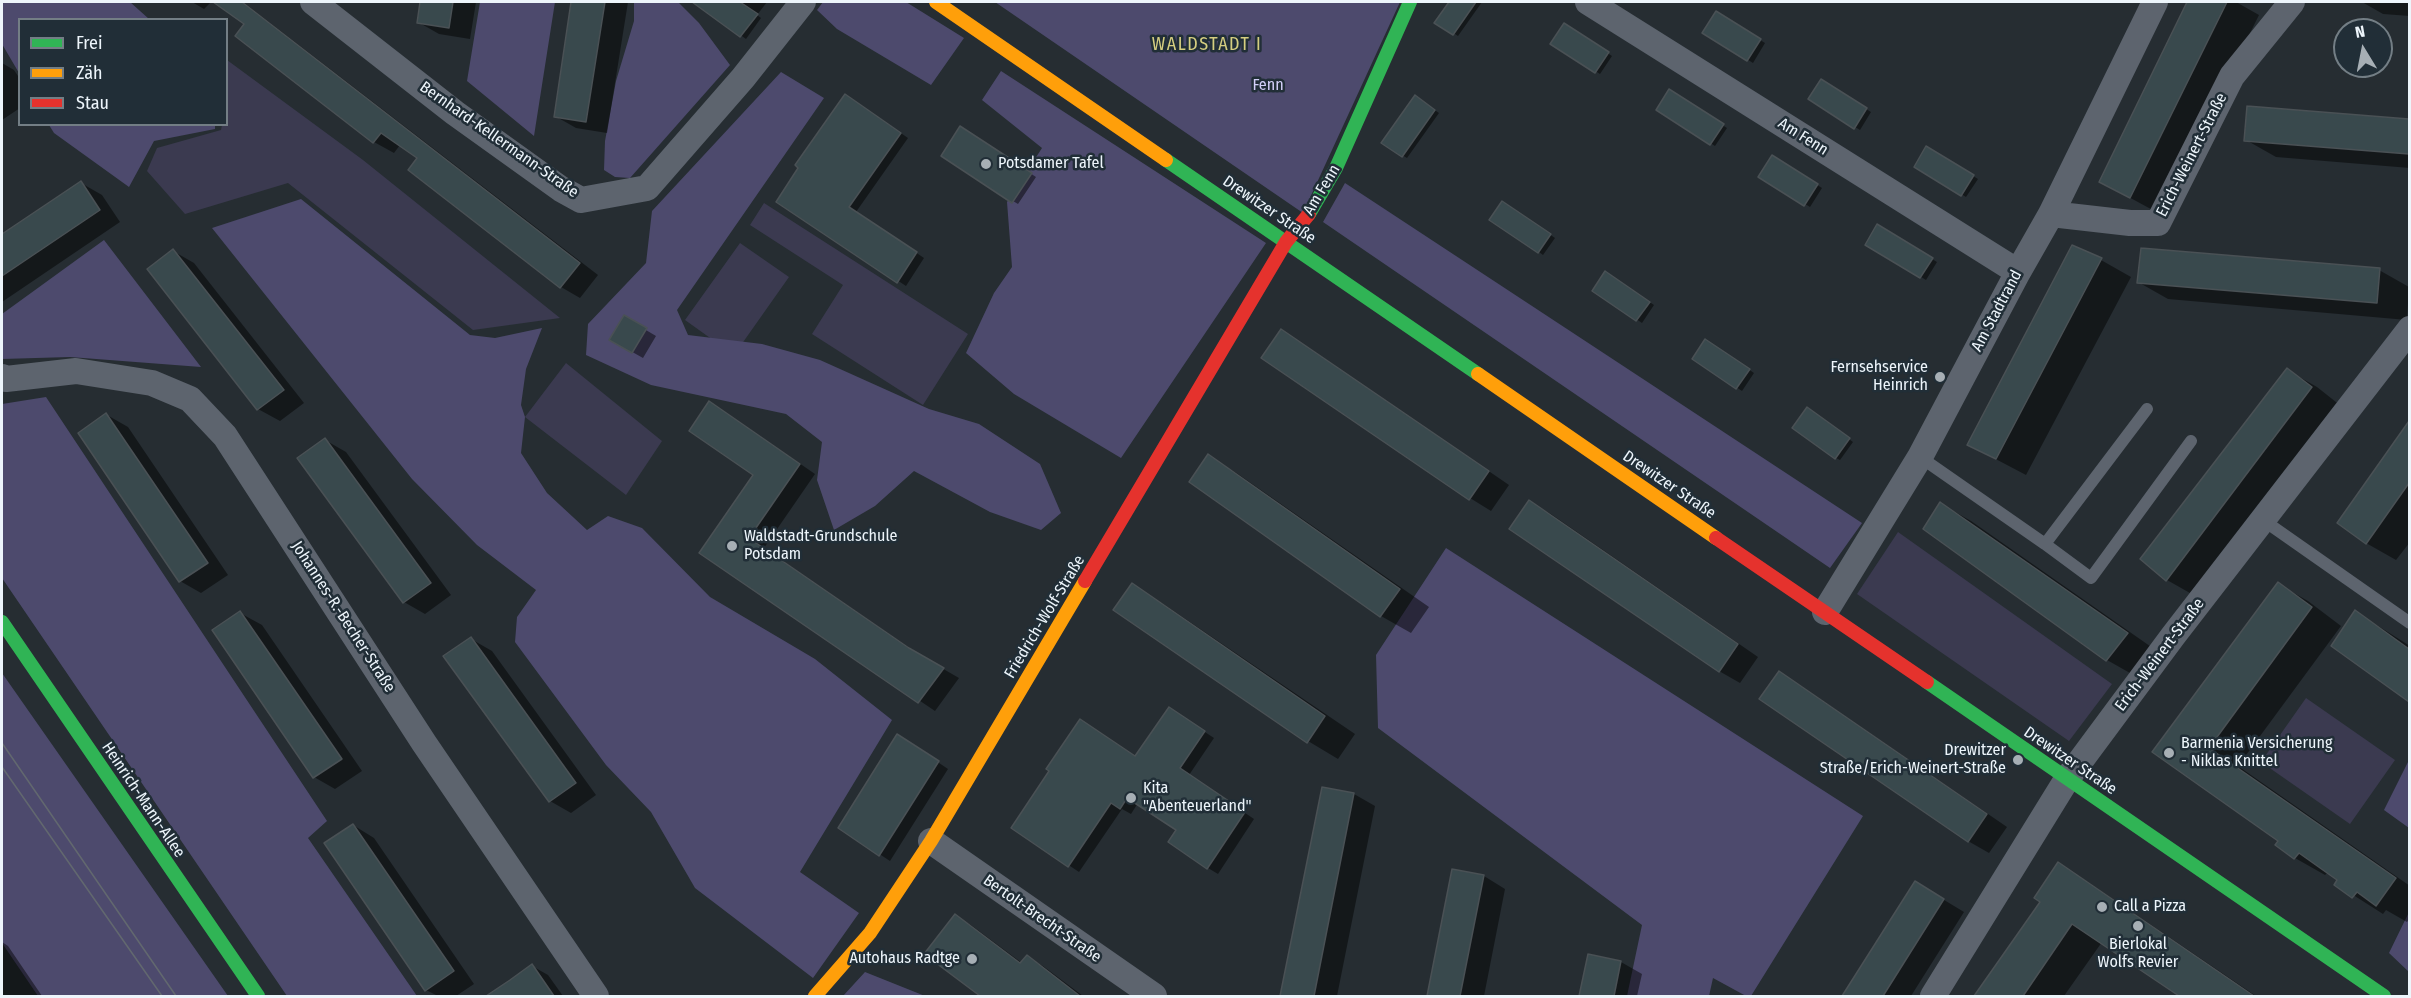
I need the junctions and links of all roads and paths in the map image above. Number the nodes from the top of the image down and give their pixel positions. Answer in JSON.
{"nodes":[{"id":1,"x":313,"y":2,"type":"edge"},
{"id":2,"x":803,"y":2,"type":"edge"},
{"id":3,"x":936,"y":2,"type":"edge"},
{"id":4,"x":1410,"y":2,"type":"edge"},
{"id":5,"x":1588,"y":2,"type":"edge"},
{"id":6,"x":2155,"y":2,"type":"edge"},
{"id":7,"x":2292,"y":2,"type":"edge"},
{"id":8,"x":2051,"y":214,"type":"junction"},
{"id":9,"x":1286,"y":242,"type":"junction"},
{"id":10,"x":2018,"y":272,"type":"junction"},
{"id":11,"x":2409,"y":329,"type":"edge"},
{"id":12,"x":3,"y":379,"type":"edge"},
{"id":13,"x":2147,"y":409,"type":"dead end"},
{"id":14,"x":2191,"y":441,"type":"dead end"},
{"id":15,"x":1920,"y":457,"type":"junction"},
{"id":16,"x":2264,"y":520,"type":"junction"},
{"id":17,"x":2045,"y":544,"type":"junction"},
{"id":18,"x":1825,"y":612,"type":"junction"},
{"id":19,"x":2,"y":622,"type":"edge"},
{"id":20,"x":2409,"y":623,"type":"edge"},
{"id":21,"x":2067,"y":779,"type":"junction"},
{"id":22,"x":931,"y":841,"type":"junction"},
{"id":23,"x":258,"y":996,"type":"edge"},
{"id":24,"x":596,"y":996,"type":"edge"},
{"id":25,"x":815,"y":996,"type":"edge"},
{"id":26,"x":1154,"y":996,"type":"edge"},
{"id":27,"x":1933,"y":996,"type":"edge"},
{"id":28,"x":2384,"y":996,"type":"edge"}],
"edges":[{"from":1,"to":2,"type":"street","name":"Bernhard-Kellermann-Straße"},
{"from":3,"to":9,"type":"street","name":"Drewitzer Straße"},
{"from":4,"to":9,"type":"street","name":"Am Fenn"},
{"from":5,"to":10,"type":"street","name":"Am Fenn"},
{"from":6,"to":8,"type":"street","name":"Am Stadtrand"},
{"from":7,"to":8,"type":"street","name":"Erich-Weinert-Straße"},
{"from":8,"to":10,"type":"street","name":"Am Stadtrand"},
{"from":9,"to":18,"type":"street","name":"Drewitzer Straße"},
{"from":9,"to":22,"type":"street","name":"Friedrich-Wolf-Straße"},
{"from":10,"to":15,"type":"street","name":"Am Stadtrand"},
{"from":11,"to":16,"type":"street","name":"Erich-Weinert-Straße"},
{"from":12,"to":24,"type":"street","name":"Johannes-R.-Becher-Straße"},
{"from":13,"to":17,"type":"lane"},
{"from":14,"to":17,"type":"lane"},
{"from":15,"to":17,"type":"lane"},
{"from":15,"to":18,"type":"street","name":"Am Stadtrand"},
{"from":16,"to":20,"type":"lane"},
{"from":16,"to":21,"type":"street","name":"Erich-Weinert-Straße"},
{"from":18,"to":21,"type":"street","name":"Drewitzer Straße"},
{"from":19,"to":23,"type":"street","name":"Heinrich-Mann-Allee"},
{"from":21,"to":27,"type":"street","name":"Erich-Weinert-Straße"},
{"from":21,"to":28,"type":"street","name":"Drewitzer Straße"},
{"from":22,"to":25,"type":"street","name":"Friedrich-Wolf-Straße"},
{"from":22,"to":26,"type":"street","name":"Bertolt-Brecht-Straße"}]}
